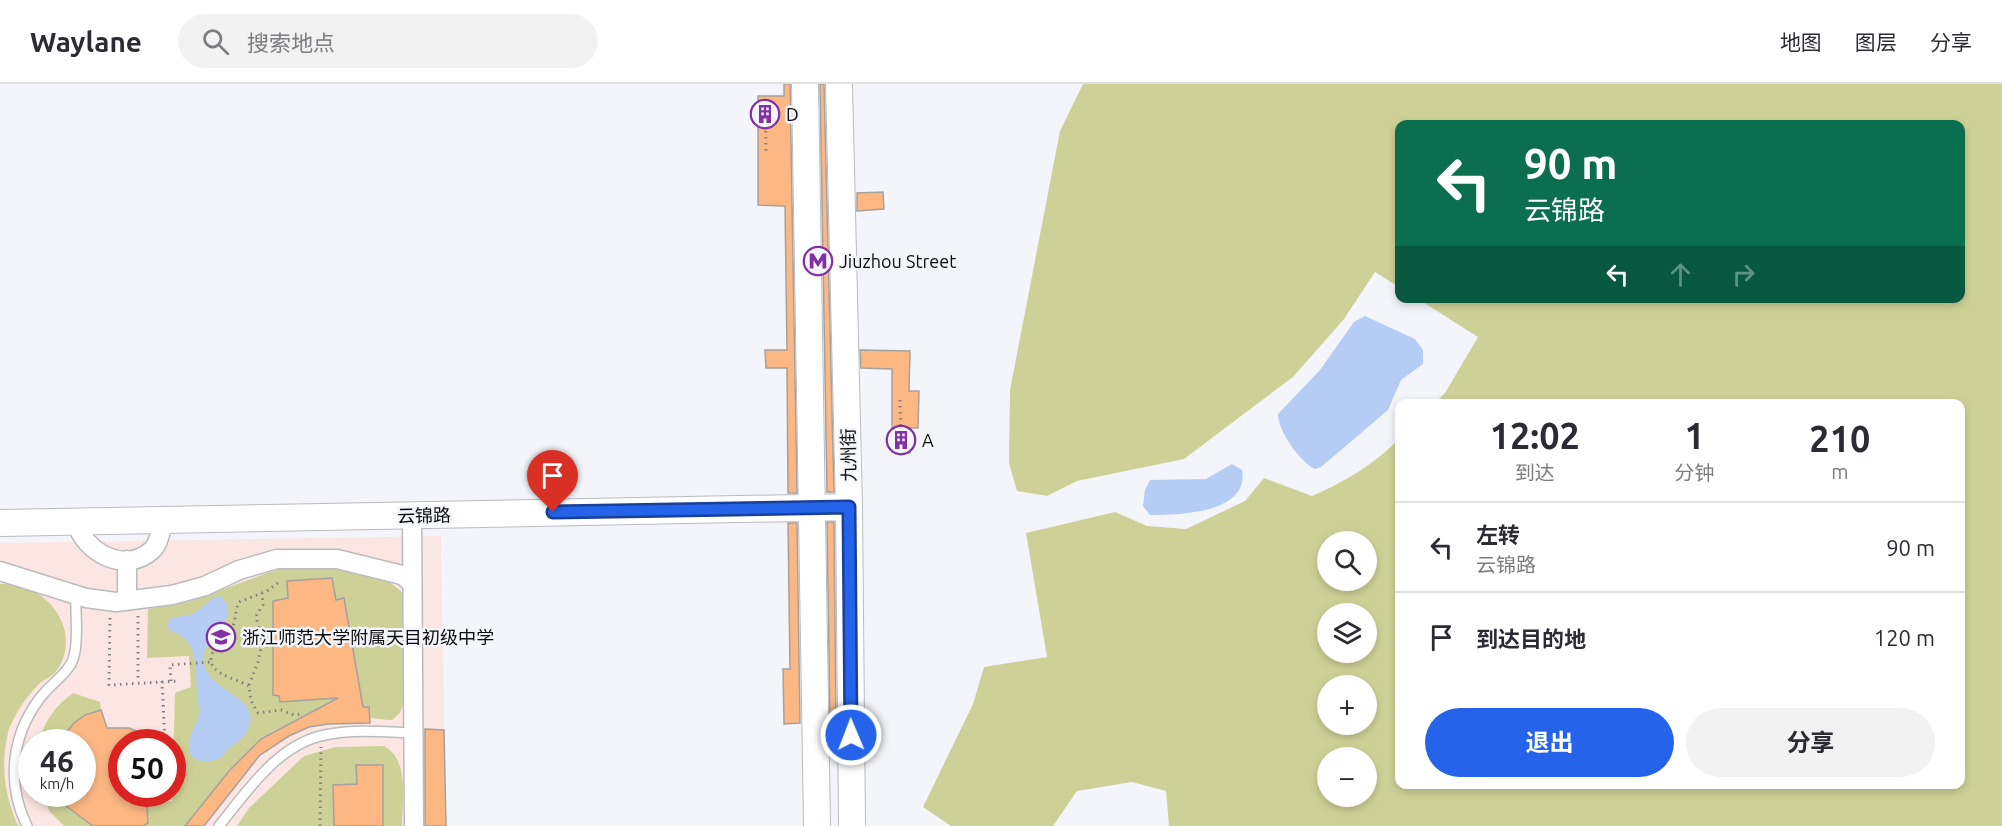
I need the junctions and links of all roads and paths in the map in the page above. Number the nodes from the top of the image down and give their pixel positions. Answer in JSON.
{"nodes":[{"id":1,"x":805,"y":84,"type":"edge"},
{"id":2,"x":839,"y":84,"type":"edge"},
{"id":3,"x":765,"y":101,"type":"dead end"},
{"id":4,"x":766,"y":151,"type":"dead end"},
{"id":5,"x":900,"y":400,"type":"dead end"},
{"id":6,"x":900,"y":450,"type":"dead end"},
{"id":7,"x":812,"y":507,"type":"junction"},
{"id":8,"x":849,"y":507,"type":"junction"},
{"id":9,"x":412,"y":515,"type":"junction"},
{"id":10,"x":164,"y":520,"type":"junction"},
{"id":11,"x":76,"y":522,"type":"junction"},
{"id":12,"x":0,"y":523,"type":"edge"},
{"id":13,"x":412,"y":558,"type":"junction"},
{"id":14,"x":127,"y":560,"type":"junction"},
{"id":15,"x":386,"y":570,"type":"junction"},
{"id":16,"x":0,"y":571,"type":"edge"},
{"id":17,"x":278,"y":583,"type":"dead end"},
{"id":18,"x":412,"y":583,"type":"junction"},
{"id":19,"x":262,"y":593,"type":"junction"},
{"id":20,"x":76,"y":595,"type":"junction"},
{"id":21,"x":125,"y":600,"type":"junction"},
{"id":22,"x":211,"y":662,"type":"junction"},
{"id":23,"x":162,"y":681,"type":"junction"},
{"id":24,"x":171,"y":681,"type":"junction"},
{"id":25,"x":179,"y":681,"type":"dead end"},
{"id":26,"x":138,"y":682,"type":"junction"},
{"id":27,"x":249,"y":686,"type":"junction"},
{"id":28,"x":302,"y":714,"type":"dead end"},
{"id":29,"x":164,"y":729,"type":"edge"},
{"id":30,"x":413,"y":733,"type":"junction"},
{"id":31,"x":321,"y":736,"type":"junction"},
{"id":32,"x":27,"y":826,"type":"edge"},
{"id":33,"x":219,"y":826,"type":"edge"},
{"id":34,"x":320,"y":826,"type":"edge"},
{"id":35,"x":414,"y":826,"type":"edge"},
{"id":36,"x":817,"y":826,"type":"edge"},
{"id":37,"x":852,"y":826,"type":"edge"}],
"edges":[{"from":1,"to":7,"type":"main road","name":"九州街"},
{"from":2,"to":8,"type":"main road","name":"九州街"},
{"from":3,"to":4,"type":"path"},
{"from":5,"to":6,"type":"path"},
{"from":7,"to":8,"type":"main road","name":"云锦路"},
{"from":7,"to":9,"type":"main road","name":"云锦路"},
{"from":7,"to":36,"type":"main road","name":"九州街"},
{"from":8,"to":37,"type":"main road","name":"九州街"},
{"from":9,"to":10,"type":"main road","name":"云锦路"},
{"from":9,"to":13,"type":"street"},
{"from":10,"to":11,"type":"main road","name":"云锦路"},
{"from":10,"to":14,"type":"street"},
{"from":11,"to":12,"type":"main road","name":"云锦路"},
{"from":11,"to":14,"type":"street"},
{"from":13,"to":15,"type":"street"},
{"from":13,"to":18,"type":"street"},
{"from":14,"to":21,"type":"street"},
{"from":15,"to":18,"type":"street"},
{"from":15,"to":21,"type":"street"},
{"from":16,"to":20,"type":"street"},
{"from":17,"to":19,"type":"path"},
{"from":18,"to":30,"type":"street"},
{"from":19,"to":22,"type":"path"},
{"from":19,"to":27,"type":"path"},
{"from":20,"to":21,"type":"street"},
{"from":20,"to":32,"type":"lane"},
{"from":21,"to":26,"type":"path"},
{"from":21,"to":26,"type":"path"},
{"from":22,"to":24,"type":"path"},
{"from":22,"to":27,"type":"path"},
{"from":23,"to":24,"type":"path"},
{"from":23,"to":26,"type":"path"},
{"from":23,"to":29,"type":"path"},
{"from":24,"to":25,"type":"path"},
{"from":27,"to":28,"type":"path"},
{"from":30,"to":31,"type":"lane"},
{"from":30,"to":35,"type":"street"},
{"from":31,"to":33,"type":"lane"},
{"from":31,"to":34,"type":"path"}]}
